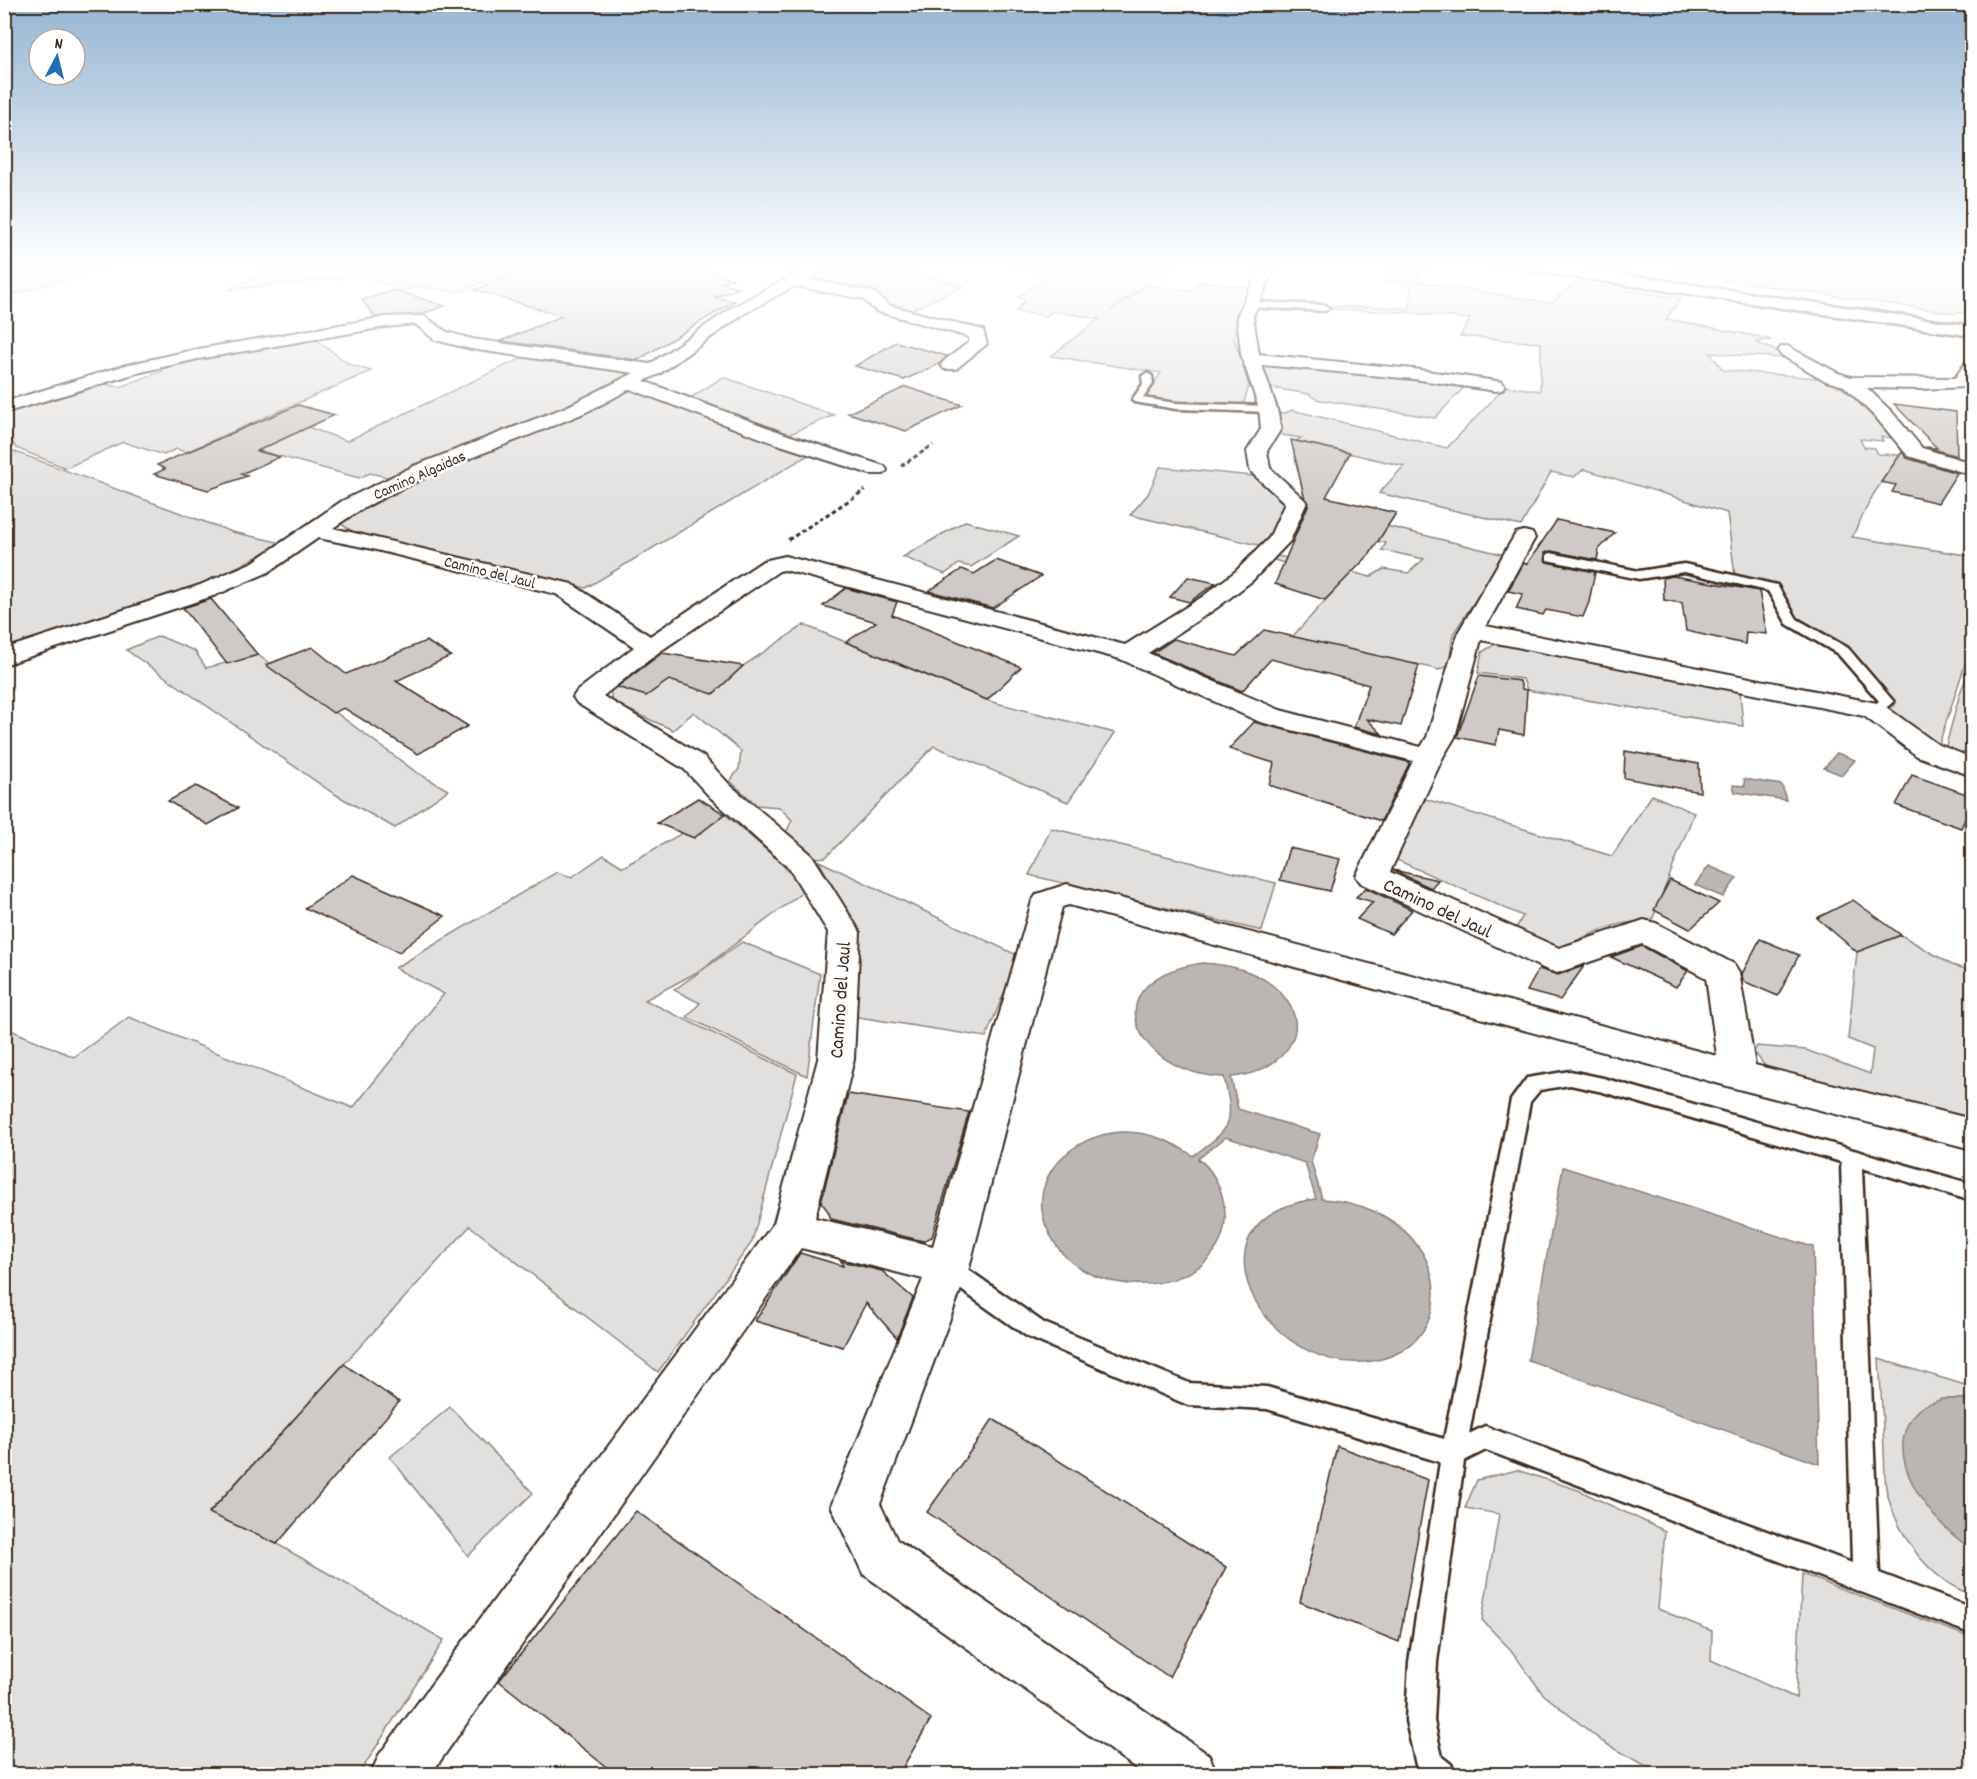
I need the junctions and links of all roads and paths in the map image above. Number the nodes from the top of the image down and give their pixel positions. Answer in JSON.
{"nodes":[{"id":1,"x":233,"y":348,"type":"edge"},
{"id":2,"x":499,"y":348,"type":"edge"},
{"id":3,"x":685,"y":348,"type":"edge"},
{"id":4,"x":972,"y":348,"type":"edge"},
{"id":5,"x":1250,"y":348,"type":"edge"},
{"id":6,"x":1787,"y":351,"type":"dead end"},
{"id":7,"x":1252,"y":359,"type":"junction"},
{"id":8,"x":950,"y":364,"type":"dead end"},
{"id":9,"x":1972,"y":366,"type":"edge"},
{"id":10,"x":653,"y":370,"type":"junction"},
{"id":11,"x":1147,"y":376,"type":"dead end"},
{"id":12,"x":1850,"y":381,"type":"junction"},
{"id":13,"x":629,"y":382,"type":"junction"},
{"id":14,"x":1496,"y":386,"type":"dead end"},
{"id":15,"x":4,"y":408,"type":"edge"},
{"id":16,"x":1268,"y":409,"type":"junction"},
{"id":17,"x":933,"y":445,"type":"dead end"},
{"id":18,"x":1972,"y":469,"type":"edge"},
{"id":19,"x":882,"y":475,"type":"junction"},
{"id":20,"x":315,"y":531,"type":"junction"},
{"id":21,"x":1524,"y":538,"type":"dead end"},
{"id":22,"x":1551,"y":557,"type":"dead end"},
{"id":23,"x":771,"y":566,"type":"junction"},
{"id":24,"x":1471,"y":632,"type":"junction"},
{"id":25,"x":650,"y":647,"type":"junction"},
{"id":26,"x":1129,"y":654,"type":"junction"},
{"id":27,"x":4,"y":658,"type":"edge"},
{"id":28,"x":1873,"y":710,"type":"junction"},
{"id":29,"x":1429,"y":757,"type":"junction"},
{"id":30,"x":1972,"y":768,"type":"edge"},
{"id":31,"x":1738,"y":1075,"type":"junction"},
{"id":32,"x":1972,"y":1134,"type":"edge"},
{"id":33,"x":1851,"y":1157,"type":"junction"},
{"id":34,"x":1972,"y":1192,"type":"edge"},
{"id":35,"x":792,"y":1229,"type":"junction"},
{"id":36,"x":948,"y":1268,"type":"junction"},
{"id":37,"x":1453,"y":1454,"type":"junction"},
{"id":38,"x":1866,"y":1580,"type":"junction"},
{"id":39,"x":1972,"y":1621,"type":"edge"},
{"id":40,"x":398,"y":1774,"type":"edge"},
{"id":41,"x":1190,"y":1774,"type":"edge"},
{"id":42,"x":1441,"y":1774,"type":"edge"}],
"edges":[{"from":1,"to":15,"type":"street"},
{"from":2,"to":10,"type":"street"},
{"from":3,"to":10,"type":"street","name":"Camino Algaidas"},
{"from":4,"to":8,"type":"street"},
{"from":5,"to":7,"type":"street"},
{"from":6,"to":12,"type":"street"},
{"from":7,"to":14,"type":"street"},
{"from":7,"to":16,"type":"street"},
{"from":9,"to":12,"type":"street"},
{"from":10,"to":13,"type":"street","name":"Camino Algaidas"},
{"from":11,"to":16,"type":"lane"},
{"from":12,"to":18,"type":"street"},
{"from":13,"to":19,"type":"street"},
{"from":13,"to":20,"type":"street","name":"Camino Algaidas"},
{"from":16,"to":26,"type":"street"},
{"from":17,"to":19,"type":"path"},
{"from":19,"to":23,"type":"path"},
{"from":20,"to":25,"type":"street","name":"Camino del Jaul"},
{"from":20,"to":27,"type":"street","name":"Camino Algaidas"},
{"from":21,"to":24,"type":"street"},
{"from":22,"to":28,"type":"lane"},
{"from":23,"to":25,"type":"street","name":"Camino del Jaul"},
{"from":23,"to":26,"type":"street"},
{"from":24,"to":28,"type":"street"},
{"from":24,"to":29,"type":"street"},
{"from":25,"to":35,"type":"street","name":"Camino del Jaul"},
{"from":26,"to":29,"type":"street"},
{"from":28,"to":30,"type":"street"},
{"from":29,"to":31,"type":"street","name":"Camino del Jaul"},
{"from":31,"to":32,"type":"street"},
{"from":31,"to":36,"type":"street"},
{"from":33,"to":34,"type":"lane"},
{"from":33,"to":37,"type":"lane"},
{"from":33,"to":38,"type":"lane"},
{"from":35,"to":36,"type":"street"},
{"from":35,"to":40,"type":"street"},
{"from":36,"to":37,"type":"lane"},
{"from":36,"to":41,"type":"street"},
{"from":37,"to":38,"type":"lane"},
{"from":37,"to":42,"type":"lane"},
{"from":38,"to":39,"type":"lane"}]}
